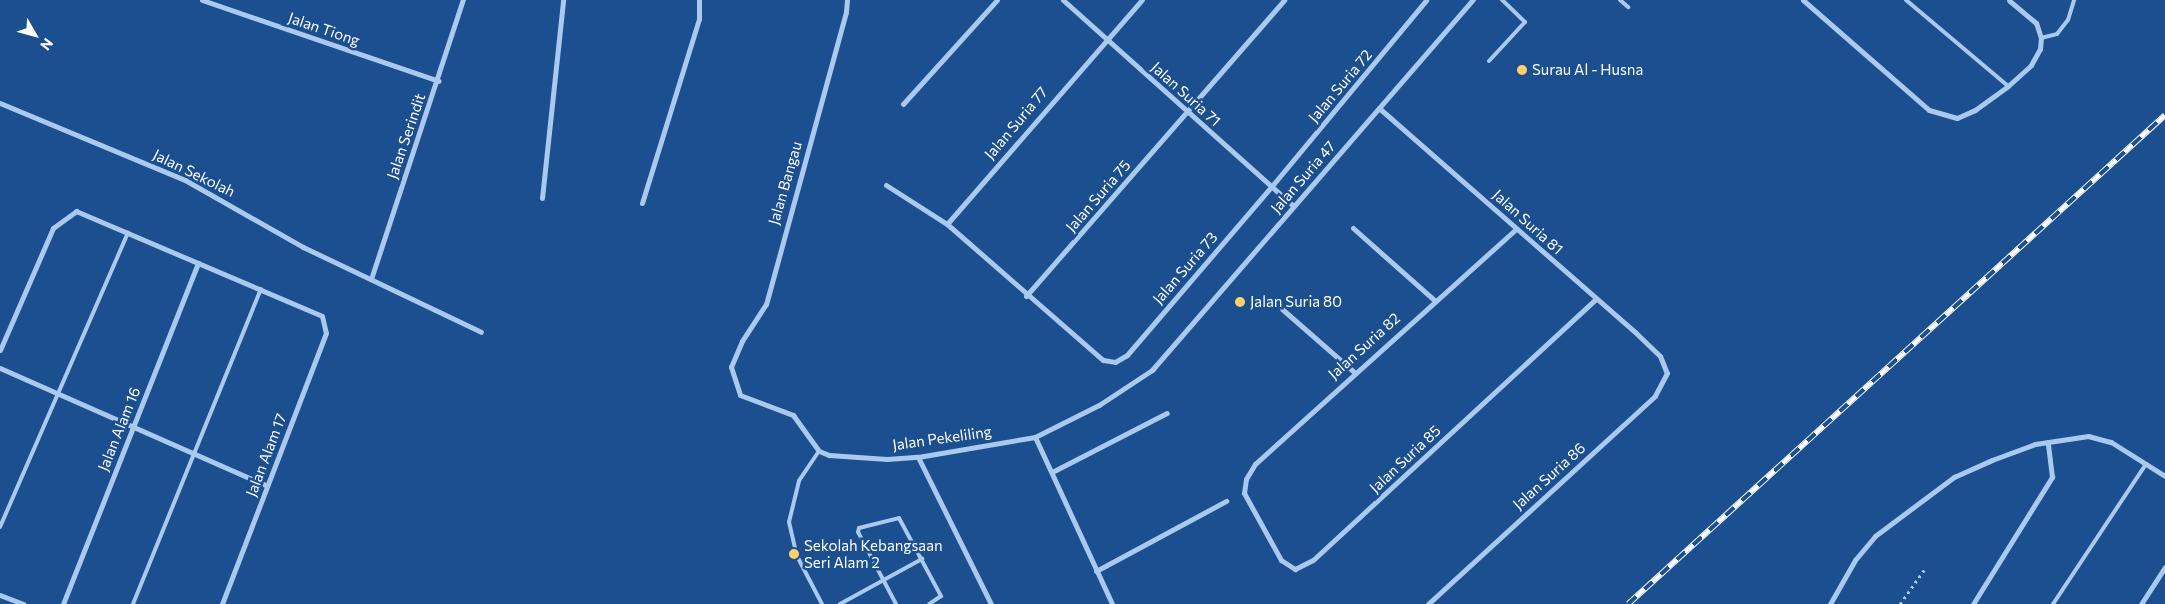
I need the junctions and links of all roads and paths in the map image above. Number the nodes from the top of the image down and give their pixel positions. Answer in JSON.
{"nodes":[{"id":1,"x":202,"y":0,"type":"edge"},
{"id":2,"x":463,"y":0,"type":"edge"},
{"id":3,"x":563,"y":0,"type":"edge"},
{"id":4,"x":700,"y":0,"type":"edge"},
{"id":5,"x":847,"y":0,"type":"edge"},
{"id":6,"x":997,"y":0,"type":"edge"},
{"id":7,"x":1062,"y":0,"type":"edge"},
{"id":8,"x":1142,"y":0,"type":"edge"},
{"id":9,"x":1284,"y":0,"type":"edge"},
{"id":10,"x":1426,"y":0,"type":"edge"},
{"id":11,"x":1473,"y":0,"type":"edge"},
{"id":12,"x":1502,"y":0,"type":"edge"},
{"id":13,"x":1620,"y":0,"type":"edge"},
{"id":14,"x":1804,"y":0,"type":"edge"},
{"id":15,"x":1906,"y":0,"type":"edge"},
{"id":16,"x":2009,"y":0,"type":"edge"},
{"id":17,"x":2074,"y":0,"type":"edge"},
{"id":18,"x":1628,"y":7,"type":"dead end"},
{"id":19,"x":2041,"y":38,"type":"junction"},
{"id":20,"x":1108,"y":39,"type":"junction"},
{"id":21,"x":1489,"y":61,"type":"dead end"},
{"id":22,"x":438,"y":81,"type":"junction"},
{"id":23,"x":2008,"y":86,"type":"junction"},
{"id":24,"x":0,"y":103,"type":"edge"},
{"id":25,"x":903,"y":104,"type":"dead end"},
{"id":26,"x":1379,"y":108,"type":"junction"},
{"id":27,"x":1188,"y":112,"type":"junction"},
{"id":28,"x":886,"y":185,"type":"dead end"},
{"id":29,"x":1271,"y":187,"type":"junction"},
{"id":30,"x":542,"y":198,"type":"dead end"},
{"id":31,"x":642,"y":203,"type":"dead end"},
{"id":32,"x":1293,"y":206,"type":"junction"},
{"id":33,"x":947,"y":224,"type":"junction"},
{"id":34,"x":1354,"y":228,"type":"dead end"},
{"id":35,"x":1516,"y":228,"type":"junction"},
{"id":36,"x":128,"y":233,"type":"junction"},
{"id":37,"x":198,"y":263,"type":"junction"},
{"id":38,"x":371,"y":279,"type":"junction"},
{"id":39,"x":261,"y":289,"type":"junction"},
{"id":40,"x":1026,"y":296,"type":"junction"},
{"id":41,"x":1596,"y":299,"type":"junction"},
{"id":42,"x":1434,"y":300,"type":"junction"},
{"id":43,"x":1282,"y":309,"type":"dead end"},
{"id":44,"x":481,"y":332,"type":"dead end"},
{"id":45,"x":0,"y":350,"type":"edge"},
{"id":46,"x":1660,"y":356,"type":"joint"},
{"id":47,"x":0,"y":368,"type":"edge"},
{"id":48,"x":1152,"y":370,"type":"joint"},
{"id":49,"x":1354,"y":372,"type":"junction"},
{"id":50,"x":58,"y":394,"type":"junction"},
{"id":51,"x":1167,"y":413,"type":"dead end"},
{"id":52,"x":133,"y":427,"type":"junction"},
{"id":53,"x":1035,"y":437,"type":"junction"},
{"id":54,"x":2048,"y":442,"type":"junction"},
{"id":55,"x":819,"y":451,"type":"junction"},
{"id":56,"x":196,"y":454,"type":"junction"},
{"id":57,"x":918,"y":457,"type":"junction"},
{"id":58,"x":2146,"y":464,"type":"junction"},
{"id":59,"x":1052,"y":472,"type":"junction"},
{"id":60,"x":2165,"y":476,"type":"edge"},
{"id":61,"x":267,"y":486,"type":"junction"},
{"id":62,"x":1244,"y":492,"type":"joint"},
{"id":63,"x":1226,"y":501,"type":"dead end"},
{"id":64,"x":0,"y":527,"type":"edge"},
{"id":65,"x":922,"y":559,"type":"junction"},
{"id":66,"x":2165,"y":567,"type":"edge"},
{"id":67,"x":1924,"y":570,"type":"dead end"},
{"id":68,"x":1096,"y":571,"type":"junction"},
{"id":69,"x":882,"y":580,"type":"junction"},
{"id":70,"x":0,"y":595,"type":"edge"},
{"id":71,"x":23,"y":604,"type":"edge"},
{"id":72,"x":63,"y":604,"type":"edge"},
{"id":73,"x":134,"y":604,"type":"edge"},
{"id":74,"x":222,"y":604,"type":"edge"},
{"id":75,"x":822,"y":604,"type":"edge"},
{"id":76,"x":840,"y":604,"type":"edge"},
{"id":77,"x":896,"y":604,"type":"edge"},
{"id":78,"x":929,"y":604,"type":"edge"},
{"id":79,"x":991,"y":604,"type":"edge"},
{"id":80,"x":1112,"y":604,"type":"edge"},
{"id":81,"x":1428,"y":604,"type":"edge"},
{"id":82,"x":1830,"y":604,"type":"edge"},
{"id":83,"x":1900,"y":604,"type":"edge"},
{"id":84,"x":1973,"y":604,"type":"edge"},
{"id":85,"x":2053,"y":604,"type":"edge"},
{"id":86,"x":2141,"y":604,"type":"edge"}],
"edges":[{"from":1,"to":22,"type":"street","name":"Jalan Tiong"},
{"from":2,"to":22,"type":"street","name":"Jalan Serindit"},
{"from":3,"to":30,"type":"street"},
{"from":4,"to":31,"type":"street"},
{"from":5,"to":55,"type":"street","name":"Jalan Bangau"},
{"from":6,"to":25,"type":"street"},
{"from":7,"to":20,"type":"street","name":"Jalan Suria 71"},
{"from":8,"to":20,"type":"street","name":"Jalan Suria 77"},
{"from":9,"to":27,"type":"street","name":"Jalan Suria 75"},
{"from":10,"to":29,"type":"street","name":"Jalan Suria 72"},
{"from":11,"to":26,"type":"street","name":"Jalan Suria 47"},
{"from":12,"to":21,"type":"lane"},
{"from":13,"to":18,"type":"lane"},
{"from":14,"to":23,"type":"street"},
{"from":15,"to":23,"type":"lane"},
{"from":16,"to":19,"type":"street"},
{"from":17,"to":19,"type":"lane"},
{"from":19,"to":23,"type":"street"},
{"from":20,"to":27,"type":"street","name":"Jalan Suria 71"},
{"from":20,"to":33,"type":"street","name":"Jalan Suria 77"},
{"from":22,"to":38,"type":"street","name":"Jalan Serindit"},
{"from":24,"to":38,"type":"street","name":"Jalan Sekolah"},
{"from":26,"to":32,"type":"street","name":"Jalan Suria 47"},
{"from":26,"to":35,"type":"street","name":"Jalan Suria 81"},
{"from":27,"to":29,"type":"street","name":"Jalan Suria 71"},
{"from":27,"to":40,"type":"street","name":"Jalan Suria 75"},
{"from":28,"to":33,"type":"street"},
{"from":29,"to":32,"type":"street","name":"Jalan Suria 71"},
{"from":29,"to":40,"type":"street","name":"Jalan Suria 73"},
{"from":32,"to":48,"type":"street","name":"Jalan Suria 47"},
{"from":33,"to":40,"type":"street"},
{"from":34,"to":42,"type":"street"},
{"from":35,"to":41,"type":"street","name":"Jalan Suria 81"},
{"from":35,"to":42,"type":"street","name":"Jalan Suria 82"},
{"from":36,"to":37,"type":"street"},
{"from":36,"to":45,"type":"street"},
{"from":36,"to":50,"type":"lane"},
{"from":37,"to":39,"type":"street"},
{"from":37,"to":52,"type":"street","name":"Jalan Alam 16"},
{"from":38,"to":44,"type":"street"},
{"from":39,"to":56,"type":"lane"},
{"from":39,"to":61,"type":"street","name":"Jalan Alam 17"},
{"from":41,"to":46,"type":"street","name":"Jalan Suria 81"},
{"from":41,"to":62,"type":"street","name":"Jalan Suria 85"},
{"from":42,"to":49,"type":"street","name":"Jalan Suria 82"},
{"from":43,"to":49,"type":"street"},
{"from":46,"to":81,"type":"street","name":"Jalan Suria 86"},
{"from":47,"to":50,"type":"street"},
{"from":48,"to":53,"type":"street","name":"Jalan Pekeliling"},
{"from":49,"to":62,"type":"street","name":"Jalan Suria 82"},
{"from":50,"to":52,"type":"street"},
{"from":50,"to":64,"type":"lane"},
{"from":51,"to":59,"type":"street"},
{"from":52,"to":56,"type":"street"},
{"from":52,"to":72,"type":"street","name":"Jalan Alam 16"},
{"from":53,"to":57,"type":"street","name":"Jalan Pekeliling"},
{"from":53,"to":59,"type":"street"},
{"from":54,"to":58,"type":"street"},
{"from":54,"to":82,"type":"street"},
{"from":54,"to":84,"type":"street"},
{"from":55,"to":57,"type":"street","name":"Jalan Pekeliling"},
{"from":55,"to":75,"type":"lane"},
{"from":56,"to":61,"type":"street"},
{"from":56,"to":73,"type":"lane"},
{"from":57,"to":79,"type":"street"},
{"from":58,"to":60,"type":"street"},
{"from":58,"to":85,"type":"lane"},
{"from":59,"to":68,"type":"street"},
{"from":61,"to":74,"type":"street","name":"Jalan Alam 17"},
{"from":63,"to":68,"type":"street"},
{"from":65,"to":69,"type":"lane"},
{"from":65,"to":69,"type":"lane"},
{"from":65,"to":78,"type":"lane"},
{"from":66,"to":86,"type":"street"},
{"from":67,"to":83,"type":"path"},
{"from":68,"to":80,"type":"street"},
{"from":69,"to":76,"type":"lane"},
{"from":69,"to":77,"type":"lane"},
{"from":70,"to":71,"type":"street"}]}
